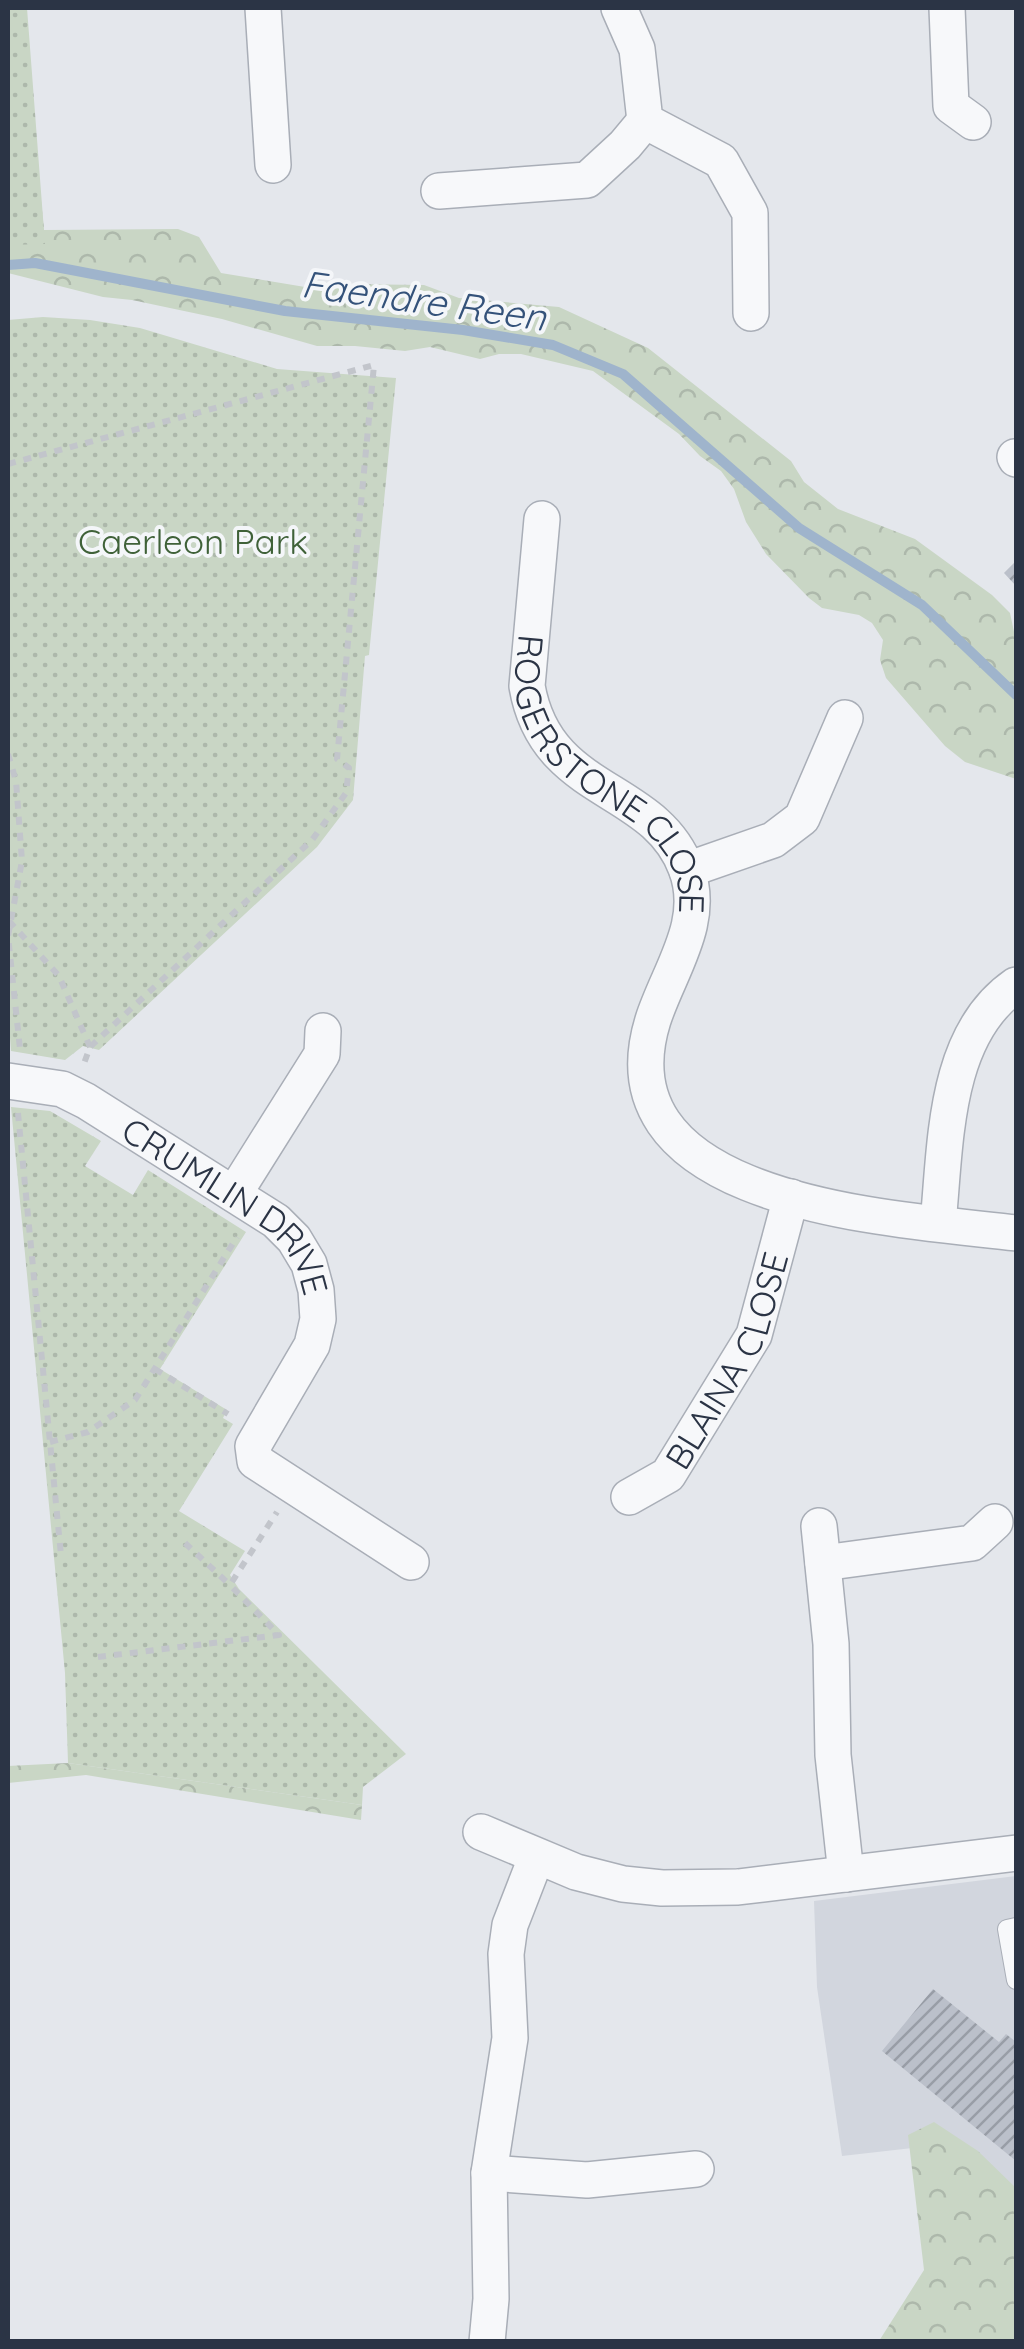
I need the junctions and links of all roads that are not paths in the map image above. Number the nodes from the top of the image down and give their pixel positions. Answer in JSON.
{"nodes":[{"id":1,"x":263,"y":8,"type":"edge"},
{"id":2,"x":619,"y":8,"type":"edge"},
{"id":3,"x":947,"y":8,"type":"edge"},
{"id":4,"x":645,"y":121,"type":"junction"},
{"id":5,"x":974,"y":122,"type":"dead end"},
{"id":6,"x":272,"y":164,"type":"dead end"},
{"id":7,"x":439,"y":191,"type":"dead end"},
{"id":8,"x":751,"y":313,"type":"dead end"},
{"id":9,"x":542,"y":519,"type":"dead end"},
{"id":10,"x":845,"y":718,"type":"dead end"},
{"id":11,"x":687,"y":870,"type":"junction"},
{"id":12,"x":1016,"y":985,"type":"edge"},
{"id":13,"x":323,"y":1030,"type":"dead end"},
{"id":14,"x":15,"y":1082,"type":"edge"},
{"id":15,"x":791,"y":1197,"type":"junction"},
{"id":16,"x":239,"y":1210,"type":"junction"},
{"id":17,"x":938,"y":1223,"type":"junction"},
{"id":18,"x":1016,"y":1234,"type":"edge"},
{"id":19,"x":630,"y":1498,"type":"dead end"},
{"id":20,"x":995,"y":1522,"type":"dead end"},
{"id":21,"x":819,"y":1526,"type":"dead end"},
{"id":22,"x":412,"y":1562,"type":"dead end"},
{"id":23,"x":823,"y":1563,"type":"junction"},
{"id":24,"x":481,"y":1832,"type":"dead end"},
{"id":25,"x":1016,"y":1853,"type":"edge"},
{"id":26,"x":536,"y":1858,"type":"junction"},
{"id":27,"x":846,"y":1874,"type":"junction"},
{"id":28,"x":1016,"y":1927,"type":"edge"},
{"id":29,"x":1016,"y":1980,"type":"edge"},
{"id":30,"x":696,"y":2168,"type":"dead end"},
{"id":31,"x":489,"y":2173,"type":"junction"},
{"id":32,"x":486,"y":2342,"type":"edge"}],
"edges":[{"from":1,"to":6,"type":"street"},
{"from":2,"to":4,"type":"street"},
{"from":3,"to":5,"type":"street"},
{"from":4,"to":7,"type":"street"},
{"from":4,"to":8,"type":"street"},
{"from":9,"to":11,"type":"street","name":"ROGERSTONE CLOSE"},
{"from":10,"to":11,"type":"street"},
{"from":11,"to":15,"type":"street","name":"ROGERSTONE CLOSE"},
{"from":12,"to":17,"type":"street"},
{"from":13,"to":16,"type":"street"},
{"from":14,"to":16,"type":"street","name":"CRUMLIN DRIVE"},
{"from":15,"to":17,"type":"street","name":"ROGERSTONE CLOSE"},
{"from":15,"to":19,"type":"street","name":"BLAINA CLOSE"},
{"from":16,"to":22,"type":"street","name":"CRUMLIN DRIVE"},
{"from":17,"to":18,"type":"street","name":"ROGERSTONE CLOSE"},
{"from":20,"to":23,"type":"street"},
{"from":21,"to":23,"type":"street"},
{"from":23,"to":27,"type":"street"},
{"from":24,"to":26,"type":"street"},
{"from":25,"to":27,"type":"street"},
{"from":26,"to":27,"type":"street"},
{"from":26,"to":31,"type":"street"},
{"from":28,"to":29,"type":"lane"},
{"from":30,"to":31,"type":"street"},
{"from":31,"to":32,"type":"street"}]}
